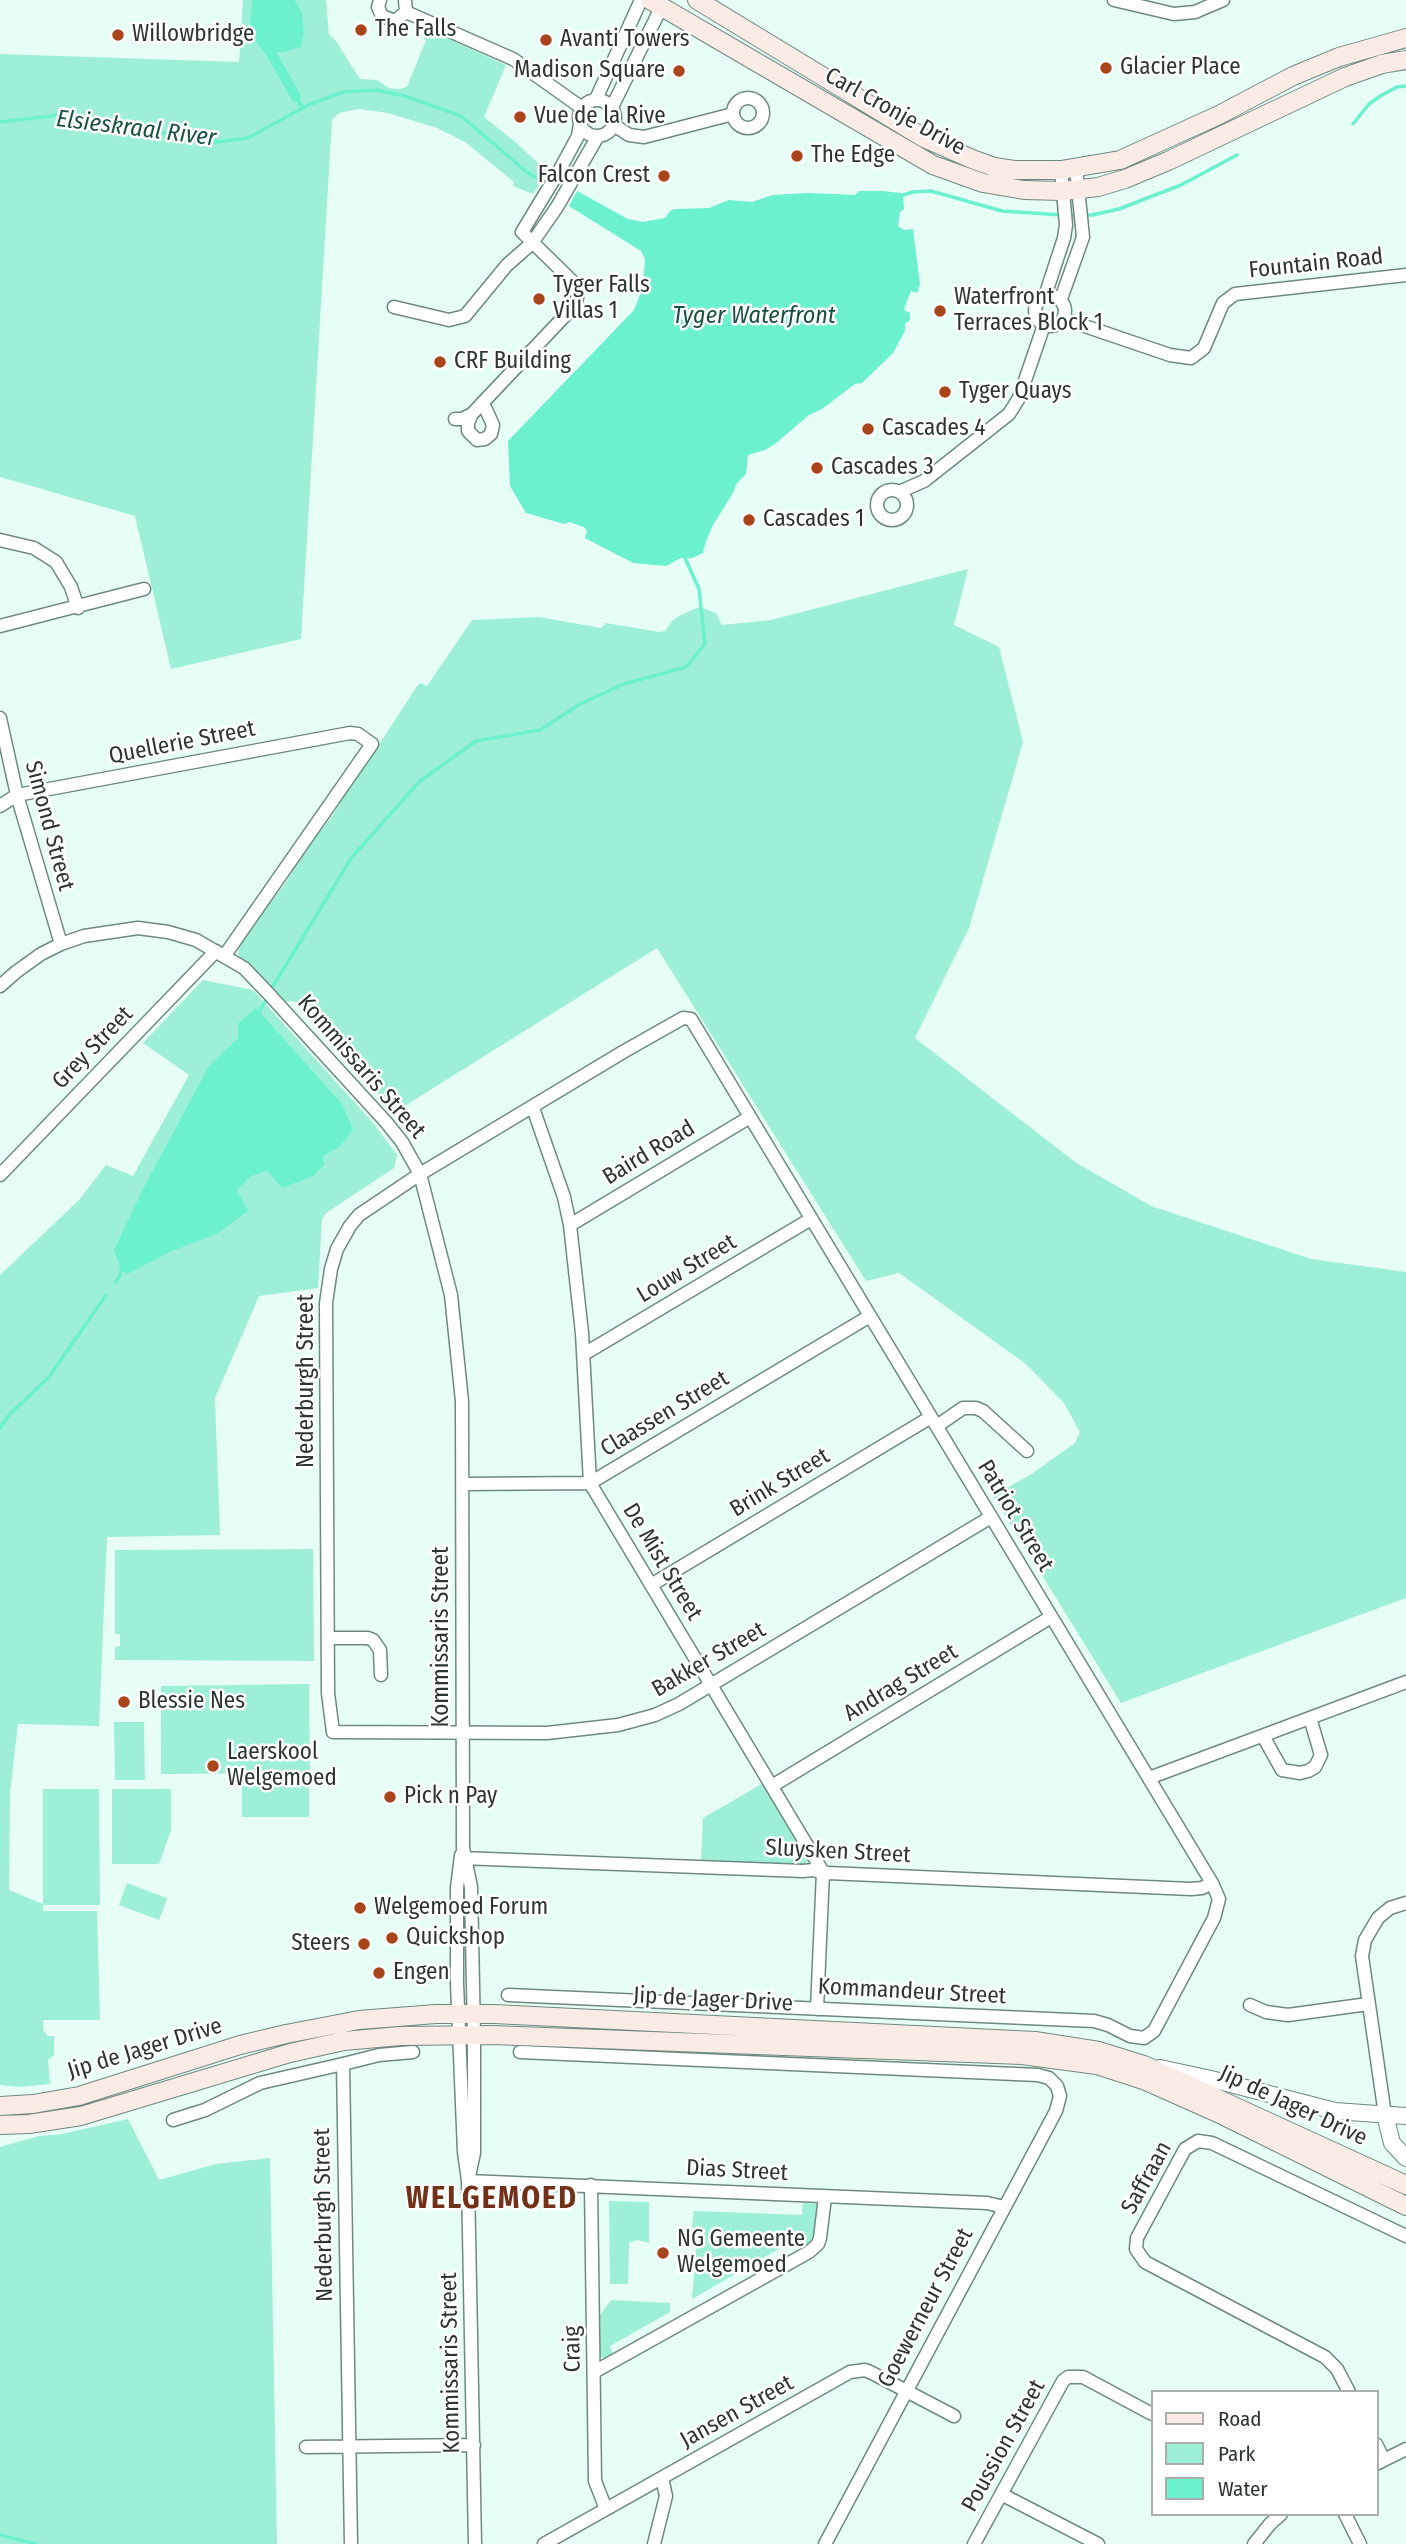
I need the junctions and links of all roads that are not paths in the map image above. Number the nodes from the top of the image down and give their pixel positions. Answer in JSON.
{"nodes":[{"id":1,"x":380,"y":0,"type":"edge"},
{"id":2,"x":641,"y":0,"type":"edge"},
{"id":3,"x":697,"y":0,"type":"edge"},
{"id":4,"x":1114,"y":0,"type":"edge"},
{"id":5,"x":1223,"y":0,"type":"edge"},
{"id":6,"x":659,"y":2,"type":"edge"},
{"id":7,"x":405,"y":6,"type":"edge"},
{"id":8,"x":1406,"y":38,"type":"edge"},
{"id":9,"x":1406,"y":60,"type":"edge"},
{"id":10,"x":597,"y":99,"type":"junction"},
{"id":11,"x":612,"y":107,"type":"junction"},
{"id":12,"x":582,"y":108,"type":"junction"},
{"id":13,"x":733,"y":114,"type":"dead end"},
{"id":14,"x":580,"y":124,"type":"junction"},
{"id":15,"x":614,"y":125,"type":"junction"},
{"id":16,"x":598,"y":136,"type":"junction"},
{"id":17,"x":1069,"y":169,"type":"junction"},
{"id":18,"x":1069,"y":196,"type":"junction"},
{"id":19,"x":523,"y":232,"type":"junction"},
{"id":20,"x":532,"y":243,"type":"junction"},
{"id":21,"x":507,"y":265,"type":"junction"},
{"id":22,"x":1406,"y":275,"type":"edge"},
{"id":23,"x":1045,"y":296,"type":"junction"},
{"id":24,"x":1061,"y":299,"type":"junction"},
{"id":25,"x":394,"y":307,"type":"dead end"},
{"id":26,"x":1064,"y":319,"type":"junction"},
{"id":27,"x":1044,"y":325,"type":"junction"},
{"id":28,"x":482,"y":403,"type":"junction"},
{"id":29,"x":472,"y":414,"type":"junction"},
{"id":30,"x":455,"y":419,"type":"dead end"},
{"id":31,"x":903,"y":497,"type":"dead end"},
{"id":32,"x":0,"y":540,"type":"edge"},
{"id":33,"x":144,"y":589,"type":"dead end"},
{"id":34,"x":78,"y":608,"type":"junction"},
{"id":35,"x":0,"y":626,"type":"edge"},
{"id":36,"x":0,"y":718,"type":"edge"},
{"id":37,"x":372,"y":744,"type":"joint"},
{"id":38,"x":17,"y":795,"type":"junction"},
{"id":39,"x":0,"y":806,"type":"edge"},
{"id":40,"x":61,"y":944,"type":"junction"},
{"id":41,"x":221,"y":953,"type":"junction"},
{"id":42,"x":0,"y":986,"type":"edge"},
{"id":43,"x":691,"y":1019,"type":"joint"},
{"id":44,"x":533,"y":1108,"type":"junction"},
{"id":45,"x":750,"y":1117,"type":"junction"},
{"id":46,"x":420,"y":1174,"type":"junction"},
{"id":47,"x":0,"y":1175,"type":"edge"},
{"id":48,"x":811,"y":1219,"type":"junction"},
{"id":49,"x":570,"y":1225,"type":"junction"},
{"id":50,"x":870,"y":1316,"type":"junction"},
{"id":51,"x":584,"y":1354,"type":"junction"},
{"id":52,"x":934,"y":1421,"type":"junction"},
{"id":53,"x":1027,"y":1451,"type":"dead end"},
{"id":54,"x":590,"y":1483,"type":"junction"},
{"id":55,"x":463,"y":1484,"type":"junction"},
{"id":56,"x":991,"y":1517,"type":"junction"},
{"id":57,"x":651,"y":1584,"type":"junction"},
{"id":58,"x":1051,"y":1617,"type":"junction"},
{"id":59,"x":328,"y":1638,"type":"junction"},
{"id":60,"x":381,"y":1675,"type":"dead end"},
{"id":61,"x":1406,"y":1682,"type":"edge"},
{"id":62,"x":711,"y":1685,"type":"junction"},
{"id":63,"x":1310,"y":1718,"type":"junction"},
{"id":64,"x":333,"y":1732,"type":"joint"},
{"id":65,"x":463,"y":1733,"type":"junction"},
{"id":66,"x":1263,"y":1736,"type":"junction"},
{"id":67,"x":1149,"y":1778,"type":"junction"},
{"id":68,"x":772,"y":1786,"type":"junction"},
{"id":69,"x":463,"y":1855,"type":"junction"},
{"id":70,"x":823,"y":1872,"type":"junction"},
{"id":71,"x":1212,"y":1883,"type":"junction"},
{"id":72,"x":1406,"y":1903,"type":"edge"},
{"id":73,"x":508,"y":1995,"type":"dead end"},
{"id":74,"x":1250,"y":2004,"type":"dead end"},
{"id":75,"x":1368,"y":2004,"type":"junction"},
{"id":76,"x":817,"y":2009,"type":"junction"},
{"id":77,"x":465,"y":2013,"type":"junction"},
{"id":78,"x":466,"y":2035,"type":"junction"},
{"id":79,"x":1144,"y":2038,"type":"joint"},
{"id":80,"x":413,"y":2052,"type":"dead end"},
{"id":81,"x":520,"y":2052,"type":"dead end"},
{"id":82,"x":343,"y":2064,"type":"junction"},
{"id":83,"x":1144,"y":2064,"type":"junction"},
{"id":84,"x":228,"y":2071,"type":"junction"},
{"id":85,"x":100,"y":2091,"type":"junction"},
{"id":86,"x":0,"y":2106,"type":"edge"},
{"id":87,"x":1385,"y":2115,"type":"junction"},
{"id":88,"x":1406,"y":2116,"type":"edge"},
{"id":89,"x":173,"y":2120,"type":"dead end"},
{"id":90,"x":1406,"y":2124,"type":"edge"},
{"id":91,"x":0,"y":2125,"type":"edge"},
{"id":92,"x":1401,"y":2153,"type":"edge"},
{"id":93,"x":468,"y":2180,"type":"junction"},
{"id":94,"x":591,"y":2185,"type":"junction"},
{"id":95,"x":1406,"y":2185,"type":"edge"},
{"id":96,"x":825,"y":2197,"type":"junction"},
{"id":97,"x":1406,"y":2206,"type":"edge"},
{"id":98,"x":1004,"y":2207,"type":"junction"},
{"id":99,"x":1406,"y":2235,"type":"edge"},
{"id":100,"x":594,"y":2372,"type":"junction"},
{"id":101,"x":1348,"y":2390,"type":"edge"},
{"id":102,"x":907,"y":2391,"type":"junction"},
{"id":103,"x":1150,"y":2413,"type":"edge"},
{"id":104,"x":954,"y":2416,"type":"dead end"},
{"id":105,"x":474,"y":2445,"type":"junction"},
{"id":106,"x":306,"y":2447,"type":"dead end"},
{"id":107,"x":349,"y":2447,"type":"junction"},
{"id":108,"x":1406,"y":2449,"type":"edge"},
{"id":109,"x":1380,"y":2462,"type":"edge"},
{"id":110,"x":662,"y":2478,"type":"junction"},
{"id":111,"x":1001,"y":2494,"type":"junction"},
{"id":112,"x":606,"y":2510,"type":"junction"},
{"id":113,"x":1346,"y":2516,"type":"edge"},
{"id":114,"x":1267,"y":2519,"type":"edge"},
{"id":115,"x":351,"y":2544,"type":"edge"},
{"id":116,"x":475,"y":2544,"type":"edge"},
{"id":117,"x":544,"y":2544,"type":"edge"},
{"id":118,"x":654,"y":2544,"type":"edge"},
{"id":119,"x":825,"y":2544,"type":"edge"},
{"id":120,"x":974,"y":2544,"type":"edge"},
{"id":121,"x":1098,"y":2544,"type":"edge"},
{"id":122,"x":1254,"y":2544,"type":"edge"},
{"id":123,"x":1360,"y":2544,"type":"edge"}],
"edges":[{"from":1,"to":7,"type":"street"},
{"from":2,"to":10,"type":"street"},
{"from":3,"to":17,"type":"main road","name":"Carl Cronje Drive"},
{"from":4,"to":5,"type":"street"},
{"from":6,"to":11,"type":"street"},
{"from":6,"to":18,"type":"main road","name":"Carl Cronje Drive"},
{"from":7,"to":12,"type":"street"},
{"from":8,"to":17,"type":"main road","name":"Carl Cronje Drive"},
{"from":9,"to":18,"type":"main road","name":"Carl Cronje Drive"},
{"from":10,"to":11,"type":"street"},
{"from":10,"to":12,"type":"street"},
{"from":11,"to":15,"type":"street"},
{"from":12,"to":14,"type":"street"},
{"from":13,"to":15,"type":"street"},
{"from":14,"to":16,"type":"street"},
{"from":14,"to":19,"type":"street"},
{"from":15,"to":16,"type":"street"},
{"from":16,"to":20,"type":"street"},
{"from":17,"to":18,"type":"street"},
{"from":18,"to":23,"type":"street"},
{"from":18,"to":24,"type":"street"},
{"from":19,"to":20,"type":"street"},
{"from":19,"to":21,"type":"street"},
{"from":20,"to":21,"type":"street"},
{"from":20,"to":28,"type":"street"},
{"from":21,"to":25,"type":"street"},
{"from":22,"to":26,"type":"street","name":"Fountain Road"},
{"from":23,"to":24,"type":"street"},
{"from":23,"to":27,"type":"street"},
{"from":24,"to":26,"type":"street"},
{"from":26,"to":27,"type":"street"},
{"from":27,"to":31,"type":"street"},
{"from":28,"to":29,"type":"street"},
{"from":28,"to":29,"type":"street"},
{"from":29,"to":30,"type":"street"},
{"from":32,"to":34,"type":"street"},
{"from":33,"to":34,"type":"street"},
{"from":34,"to":35,"type":"street"},
{"from":36,"to":38,"type":"street","name":"Simond Street"},
{"from":37,"to":38,"type":"street","name":"Quellerie Street"},
{"from":37,"to":41,"type":"street","name":"Grey Street"},
{"from":38,"to":39,"type":"street","name":"Quellerie Street"},
{"from":38,"to":40,"type":"street","name":"Simond Street"},
{"from":40,"to":41,"type":"street","name":"Kommissaris Street"},
{"from":40,"to":42,"type":"street","name":"Kommissaris Street"},
{"from":41,"to":46,"type":"street","name":"Kommissaris Street"},
{"from":41,"to":47,"type":"street","name":"Grey Street"},
{"from":43,"to":44,"type":"street","name":"Nederburgh Street"},
{"from":43,"to":45,"type":"street","name":"Patriot Street"},
{"from":44,"to":46,"type":"street","name":"Nederburgh Street"},
{"from":44,"to":49,"type":"street","name":"De Mist Street"},
{"from":45,"to":48,"type":"street","name":"Patriot Street"},
{"from":45,"to":49,"type":"street","name":"Baird Road"},
{"from":46,"to":55,"type":"street","name":"Kommissaris Street"},
{"from":46,"to":59,"type":"street","name":"Nederburgh Street"},
{"from":48,"to":50,"type":"street","name":"Patriot Street"},
{"from":48,"to":51,"type":"street","name":"Louw Street"},
{"from":49,"to":51,"type":"street","name":"De Mist Street"},
{"from":50,"to":52,"type":"street","name":"Patriot Street"},
{"from":50,"to":54,"type":"street","name":"Claassen Street"},
{"from":51,"to":54,"type":"street","name":"De Mist Street"},
{"from":52,"to":53,"type":"street","name":"Brink Street"},
{"from":52,"to":56,"type":"street","name":"Patriot Street"},
{"from":52,"to":57,"type":"street","name":"Brink Street"},
{"from":54,"to":55,"type":"street","name":"Claassen Street"},
{"from":54,"to":57,"type":"street","name":"De Mist Street"},
{"from":55,"to":65,"type":"street","name":"Kommissaris Street"},
{"from":56,"to":58,"type":"street","name":"Patriot Street"},
{"from":56,"to":62,"type":"street","name":"Bakker Street"},
{"from":57,"to":62,"type":"street","name":"De Mist Street"},
{"from":58,"to":67,"type":"street","name":"Patriot Street"},
{"from":58,"to":68,"type":"street","name":"Andrag Street"},
{"from":59,"to":60,"type":"street"},
{"from":59,"to":64,"type":"street","name":"Nederburgh Street"},
{"from":61,"to":63,"type":"street"},
{"from":62,"to":65,"type":"street","name":"Bakker Street"},
{"from":62,"to":68,"type":"street","name":"De Mist Street"},
{"from":63,"to":66,"type":"street"},
{"from":63,"to":66,"type":"street"},
{"from":64,"to":65,"type":"street","name":"Bakker Street"},
{"from":65,"to":69,"type":"street","name":"Kommissaris Street"},
{"from":66,"to":67,"type":"street"},
{"from":67,"to":71,"type":"street","name":"Patriot Street"},
{"from":68,"to":70,"type":"street","name":"De Mist Street"},
{"from":69,"to":70,"type":"street","name":"Sluysken Street"},
{"from":69,"to":77,"type":"street","name":"Kommissaris Street"},
{"from":70,"to":71,"type":"street","name":"Sluysken Street"},
{"from":70,"to":76,"type":"street"},
{"from":71,"to":79,"type":"street","name":"Patriot Street"},
{"from":72,"to":75,"type":"street"},
{"from":73,"to":76,"type":"street","name":"Kommandeur Street"},
{"from":74,"to":75,"type":"street"},
{"from":75,"to":87,"type":"street"},
{"from":76,"to":79,"type":"street","name":"Kommandeur Street"},
{"from":77,"to":78,"type":"street","name":"Kommissaris Street"},
{"from":77,"to":83,"type":"main road","name":"Jip de Jager Drive"},
{"from":77,"to":85,"type":"main road","name":"Jip de Jager Drive"},
{"from":78,"to":84,"type":"main road","name":"Jip de Jager Drive"},
{"from":78,"to":93,"type":"street","name":"Kommissaris Street"},
{"from":78,"to":97,"type":"main road","name":"Jip de Jager Drive"},
{"from":80,"to":82,"type":"street"},
{"from":81,"to":98,"type":"street","name":"Goewerneur Street"},
{"from":82,"to":89,"type":"street"},
{"from":82,"to":107,"type":"street","name":"Nederburgh Street"},
{"from":83,"to":87,"type":"street"},
{"from":83,"to":95,"type":"main road","name":"Jip de Jager Drive"},
{"from":84,"to":85,"type":"main road"},
{"from":84,"to":91,"type":"main road","name":"Jip de Jager Drive"},
{"from":85,"to":86,"type":"main road","name":"Jip de Jager Drive"},
{"from":87,"to":88,"type":"street"},
{"from":87,"to":92,"type":"street"},
{"from":90,"to":92,"type":"street"},
{"from":93,"to":94,"type":"street","name":"Dias Street"},
{"from":93,"to":105,"type":"street","name":"Kommissaris Street"},
{"from":94,"to":96,"type":"street","name":"Dias Street"},
{"from":94,"to":100,"type":"street","name":"Craig"},
{"from":96,"to":98,"type":"street","name":"Dias Street"},
{"from":96,"to":100,"type":"street"},
{"from":98,"to":102,"type":"street","name":"Goewerneur Street"},
{"from":99,"to":101,"type":"street","name":"Saffraan"},
{"from":100,"to":112,"type":"street","name":"Craig"},
{"from":102,"to":104,"type":"street","name":"Jansen Street"},
{"from":102,"to":110,"type":"street","name":"Jansen Street"},
{"from":102,"to":119,"type":"street","name":"Goewerneur Street"},
{"from":103,"to":111,"type":"street","name":"Poussion Street"},
{"from":105,"to":107,"type":"street"},
{"from":105,"to":116,"type":"street","name":"Kommissaris Street"},
{"from":106,"to":107,"type":"street"},
{"from":107,"to":115,"type":"street","name":"Nederburgh Street"},
{"from":108,"to":109,"type":"street"},
{"from":110,"to":112,"type":"street","name":"Jansen Street"},
{"from":110,"to":118,"type":"street"},
{"from":111,"to":120,"type":"street","name":"Poussion Street"},
{"from":111,"to":121,"type":"street"},
{"from":112,"to":117,"type":"street","name":"Jansen Street"},
{"from":113,"to":123,"type":"street"},
{"from":114,"to":122,"type":"street"}]}
